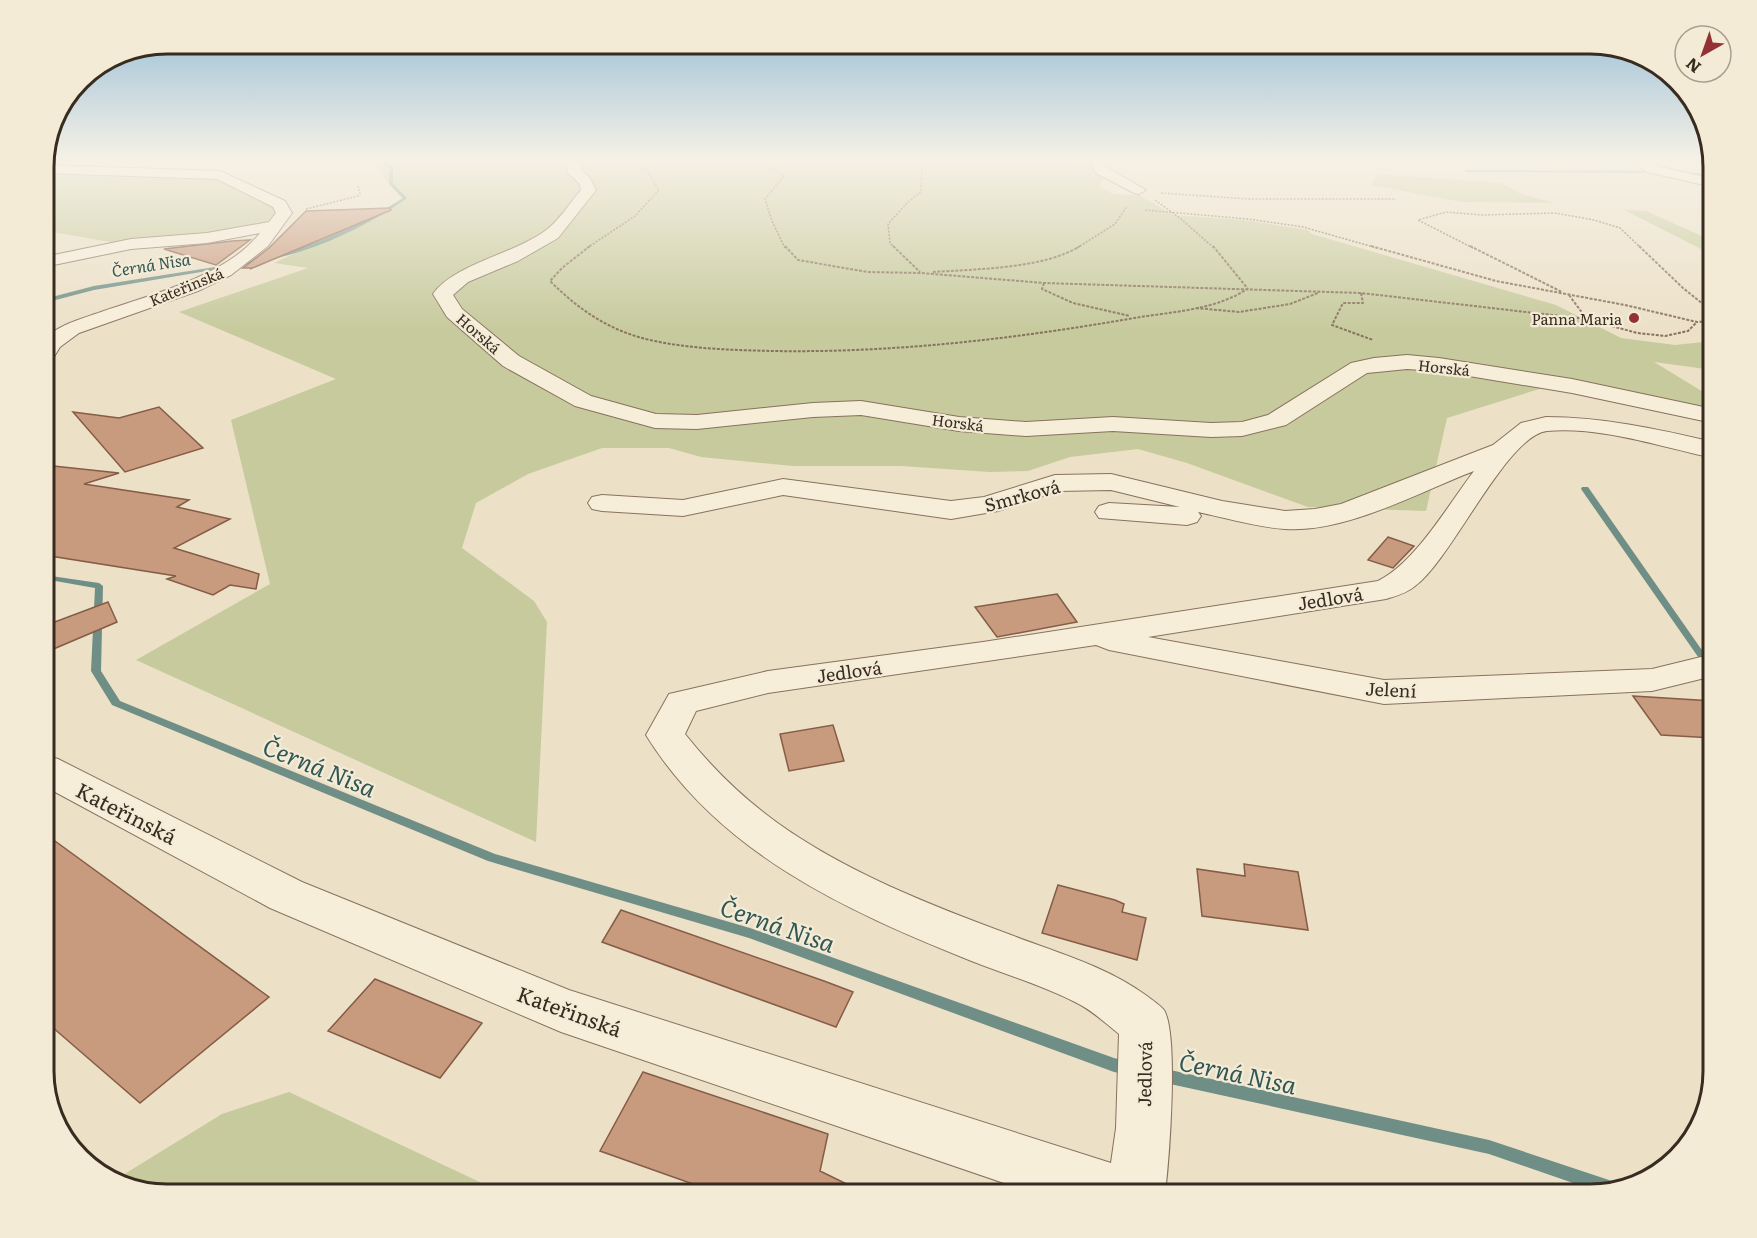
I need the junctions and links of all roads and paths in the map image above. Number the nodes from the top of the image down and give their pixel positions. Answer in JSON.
{"nodes":[{"id":1,"x":279,"y":216,"type":"edge"},
{"id":2,"x":293,"y":216,"type":"edge"},
{"id":3,"x":567,"y":216,"type":"edge"},
{"id":4,"x":635,"y":216,"type":"edge"},
{"id":5,"x":770,"y":216,"type":"edge"},
{"id":6,"x":897,"y":216,"type":"edge"},
{"id":7,"x":1121,"y":216,"type":"edge"},
{"id":8,"x":1177,"y":216,"type":"edge"},
{"id":9,"x":1204,"y":216,"type":"edge"},
{"id":10,"x":1433,"y":216,"type":"edge"},
{"id":11,"x":1570,"y":216,"type":"edge"},
{"id":12,"x":279,"y":220,"type":"junction"},
{"id":13,"x":54,"y":260,"type":"edge"},
{"id":14,"x":921,"y":273,"type":"junction"},
{"id":15,"x":1044,"y":283,"type":"junction"},
{"id":16,"x":1248,"y":289,"type":"junction"},
{"id":17,"x":1321,"y":291,"type":"junction"},
{"id":18,"x":1361,"y":293,"type":"junction"},
{"id":19,"x":1568,"y":294,"type":"junction"},
{"id":20,"x":1703,"y":304,"type":"edge"},
{"id":21,"x":1190,"y":308,"type":"junction"},
{"id":22,"x":1134,"y":317,"type":"junction"},
{"id":23,"x":1587,"y":318,"type":"junction"},
{"id":24,"x":1697,"y":322,"type":"junction"},
{"id":25,"x":1703,"y":322,"type":"edge"},
{"id":26,"x":54,"y":342,"type":"edge"},
{"id":27,"x":1384,"y":363,"type":"junction"},
{"id":28,"x":1703,"y":414,"type":"edge"},
{"id":29,"x":1703,"y":448,"type":"edge"},
{"id":30,"x":1502,"y":450,"type":"junction"},
{"id":31,"x":602,"y":503,"type":"dead end"},
{"id":32,"x":1109,"y":512,"type":"dead end"},
{"id":33,"x":1284,"y":520,"type":"junction"},
{"id":34,"x":1084,"y":635,"type":"junction"},
{"id":35,"x":1701,"y":668,"type":"dead end"},
{"id":36,"x":54,"y":774,"type":"edge"},
{"id":37,"x":1089,"y":1184,"type":"edge"},
{"id":38,"x":1137,"y":1184,"type":"edge"}],
"edges":[{"from":1,"to":12,"type":"street"},
{"from":2,"to":12,"type":"path"},
{"from":3,"to":27,"type":"street","name":"Horská"},
{"from":4,"to":22,"type":"path"},
{"from":5,"to":14,"type":"path"},
{"from":6,"to":14,"type":"path"},
{"from":7,"to":14,"type":"path"},
{"from":8,"to":16,"type":"path"},
{"from":9,"to":19,"type":"path"},
{"from":10,"to":19,"type":"path"},
{"from":11,"to":20,"type":"path"},
{"from":12,"to":13,"type":"street"},
{"from":12,"to":26,"type":"street","name":"Kateřinská"},
{"from":14,"to":15,"type":"path"},
{"from":15,"to":16,"type":"path"},
{"from":15,"to":22,"type":"path"},
{"from":16,"to":17,"type":"path"},
{"from":16,"to":21,"type":"path"},
{"from":17,"to":18,"type":"path"},
{"from":17,"to":21,"type":"path"},
{"from":18,"to":23,"type":"path"},
{"from":18,"to":27,"type":"path"},
{"from":19,"to":23,"type":"path"},
{"from":19,"to":24,"type":"path"},
{"from":21,"to":22,"type":"path"},
{"from":23,"to":24,"type":"path"},
{"from":24,"to":25,"type":"path"},
{"from":27,"to":28,"type":"street","name":"Horská"},
{"from":29,"to":30,"type":"street","name":"Jedlová"},
{"from":30,"to":33,"type":"street","name":"Smrková"},
{"from":30,"to":34,"type":"street","name":"Jedlová"},
{"from":31,"to":33,"type":"street","name":"Smrková"},
{"from":32,"to":33,"type":"street"},
{"from":34,"to":35,"type":"street","name":"Jelení"},
{"from":34,"to":38,"type":"street","name":"Jedlová"},
{"from":36,"to":37,"type":"street","name":"Kateřinská"}]}
